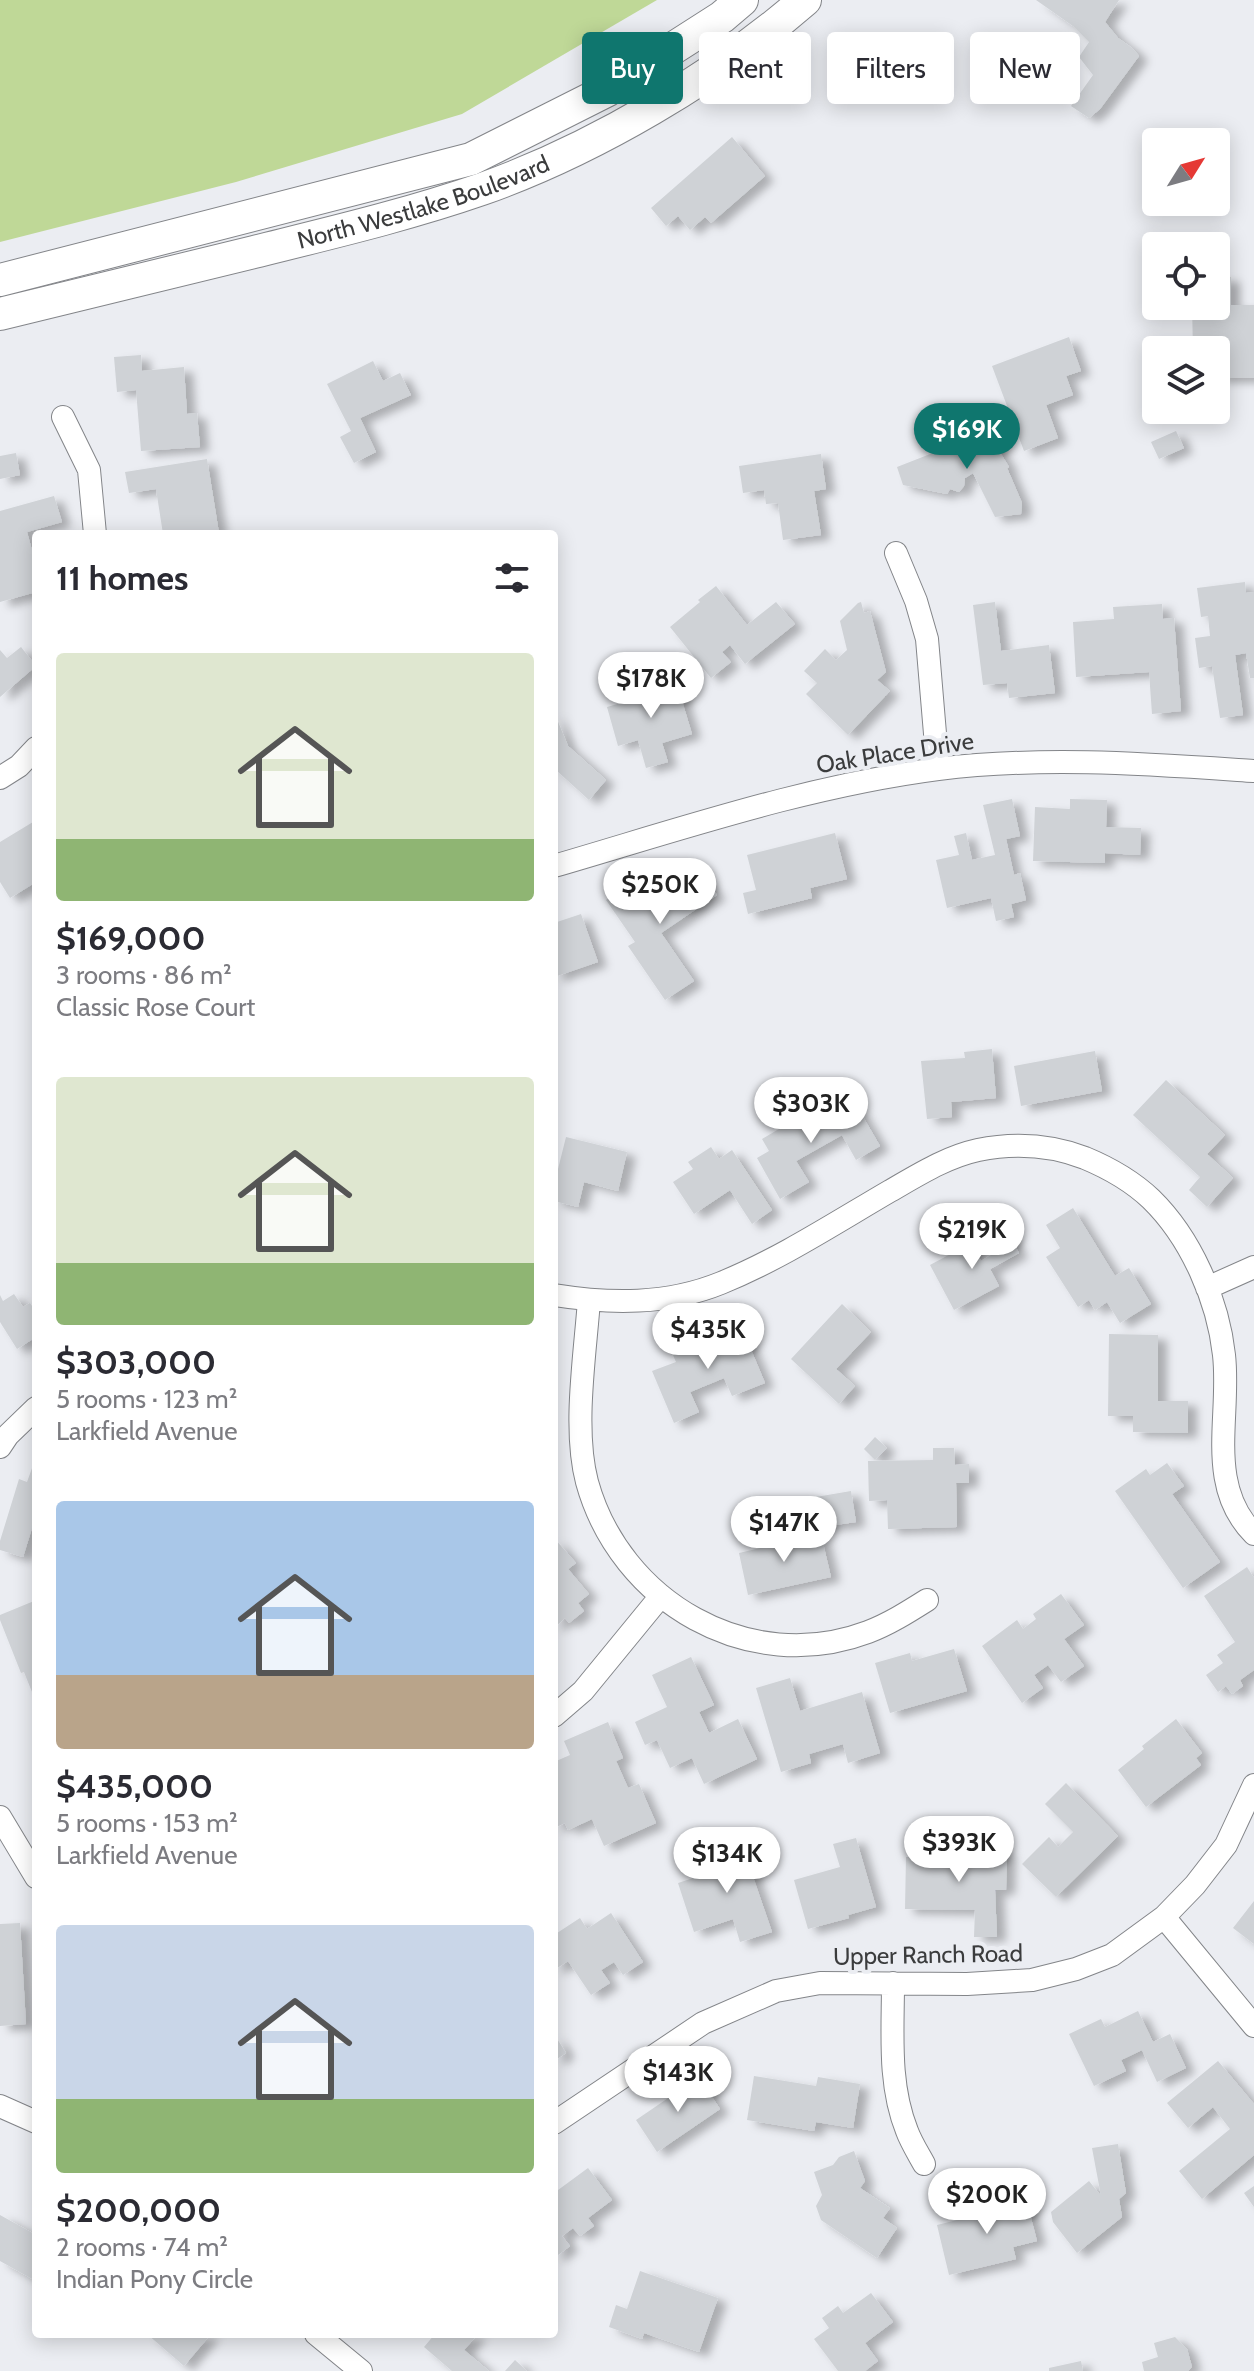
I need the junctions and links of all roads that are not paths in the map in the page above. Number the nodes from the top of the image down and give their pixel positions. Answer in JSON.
{"nodes":[{"id":1,"x":742,"y":0,"type":"edge"},
{"id":2,"x":805,"y":0,"type":"edge"},
{"id":3,"x":0,"y":280,"type":"edge"},
{"id":4,"x":0,"y":314,"type":"edge"},
{"id":5,"x":63,"y":417,"type":"dead end"},
{"id":6,"x":95,"y":530,"type":"edge"},
{"id":7,"x":896,"y":553,"type":"dead end"},
{"id":8,"x":32,"y":752,"type":"edge"},
{"id":9,"x":938,"y":769,"type":"junction"},
{"id":10,"x":1254,"y":771,"type":"edge"},
{"id":11,"x":0,"y":778,"type":"edge"},
{"id":12,"x":558,"y":865,"type":"edge"},
{"id":13,"x":1254,"y":1267,"type":"edge"},
{"id":14,"x":1207,"y":1288,"type":"junction"},
{"id":15,"x":558,"y":1296,"type":"edge"},
{"id":16,"x":589,"y":1300,"type":"junction"},
{"id":17,"x":32,"y":1412,"type":"edge"},
{"id":18,"x":0,"y":1447,"type":"edge"},
{"id":19,"x":1254,"y":1534,"type":"edge"},
{"id":20,"x":660,"y":1597,"type":"junction"},
{"id":21,"x":927,"y":1600,"type":"dead end"},
{"id":22,"x":558,"y":1713,"type":"edge"},
{"id":23,"x":1254,"y":1785,"type":"edge"},
{"id":24,"x":0,"y":1817,"type":"edge"},
{"id":25,"x":32,"y":1870,"type":"edge"},
{"id":26,"x":1164,"y":1917,"type":"junction"},
{"id":27,"x":893,"y":1983,"type":"junction"},
{"id":28,"x":1254,"y":2026,"type":"edge"},
{"id":29,"x":0,"y":2106,"type":"edge"},
{"id":30,"x":32,"y":2114,"type":"edge"},
{"id":31,"x":558,"y":2120,"type":"edge"},
{"id":32,"x":924,"y":2164,"type":"dead end"},
{"id":33,"x":341,"y":2342,"type":"edge"},
{"id":34,"x":361,"y":2371,"type":"edge"}],
"edges":[{"from":1,"to":3,"type":"main road","name":"North Westlake Boulevard"},
{"from":2,"to":4,"type":"main road","name":"North Westlake Boulevard"},
{"from":5,"to":6,"type":"street"},
{"from":7,"to":9,"type":"street"},
{"from":8,"to":11,"type":"street"},
{"from":9,"to":10,"type":"street","name":"Oak Place Drive"},
{"from":9,"to":12,"type":"street","name":"Oak Place Drive"},
{"from":13,"to":14,"type":"street"},
{"from":14,"to":16,"type":"street"},
{"from":14,"to":19,"type":"street"},
{"from":15,"to":16,"type":"street"},
{"from":16,"to":20,"type":"street"},
{"from":17,"to":18,"type":"street"},
{"from":20,"to":21,"type":"street"},
{"from":20,"to":22,"type":"street"},
{"from":23,"to":26,"type":"street","name":"Upper Ranch Road"},
{"from":24,"to":25,"type":"street"},
{"from":26,"to":27,"type":"street","name":"Upper Ranch Road"},
{"from":26,"to":28,"type":"street"},
{"from":27,"to":31,"type":"street","name":"Upper Ranch Road"},
{"from":27,"to":32,"type":"street"},
{"from":29,"to":30,"type":"street"},
{"from":33,"to":34,"type":"street"}]}
